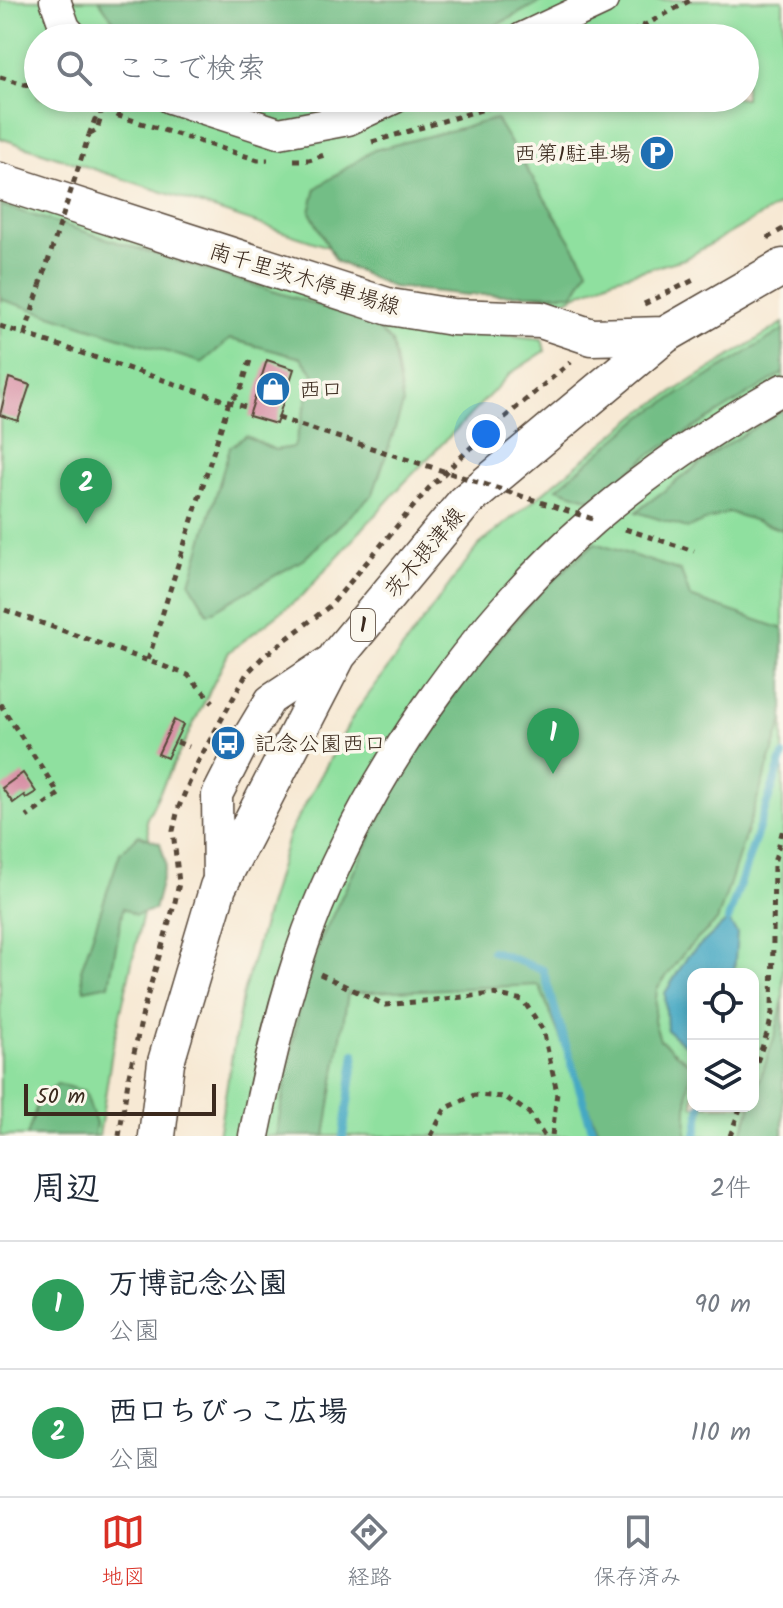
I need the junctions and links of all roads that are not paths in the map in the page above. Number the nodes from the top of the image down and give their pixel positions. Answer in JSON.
{"nodes":[{"id":1,"x":55,"y":0,"type":"edge"},
{"id":2,"x":603,"y":0,"type":"edge"},
{"id":3,"x":64,"y":24,"type":"edge"},
{"id":4,"x":552,"y":24,"type":"edge"},
{"id":5,"x":214,"y":112,"type":"edge"},
{"id":6,"x":365,"y":112,"type":"edge"},
{"id":7,"x":0,"y":181,"type":"edge"},
{"id":8,"x":769,"y":256,"type":"edge"},
{"id":9,"x":665,"y":335,"type":"junction"},
{"id":10,"x":783,"y":389,"type":"edge"},
{"id":11,"x":157,"y":1136,"type":"edge"},
{"id":12,"x":254,"y":1136,"type":"edge"}],
"edges":[{"from":1,"to":3,"type":"lane"},
{"from":2,"to":4,"type":"lane"},
{"from":5,"to":6,"type":"lane"},
{"from":7,"to":9,"type":"main road","name":"南千里茨木停車場線"},
{"from":8,"to":9,"type":"main road","name":"茨木摂津線","number":"1"},
{"from":9,"to":11,"type":"main road","name":"茨木摂津線","number":"1"},
{"from":10,"to":12,"type":"lane"}]}
